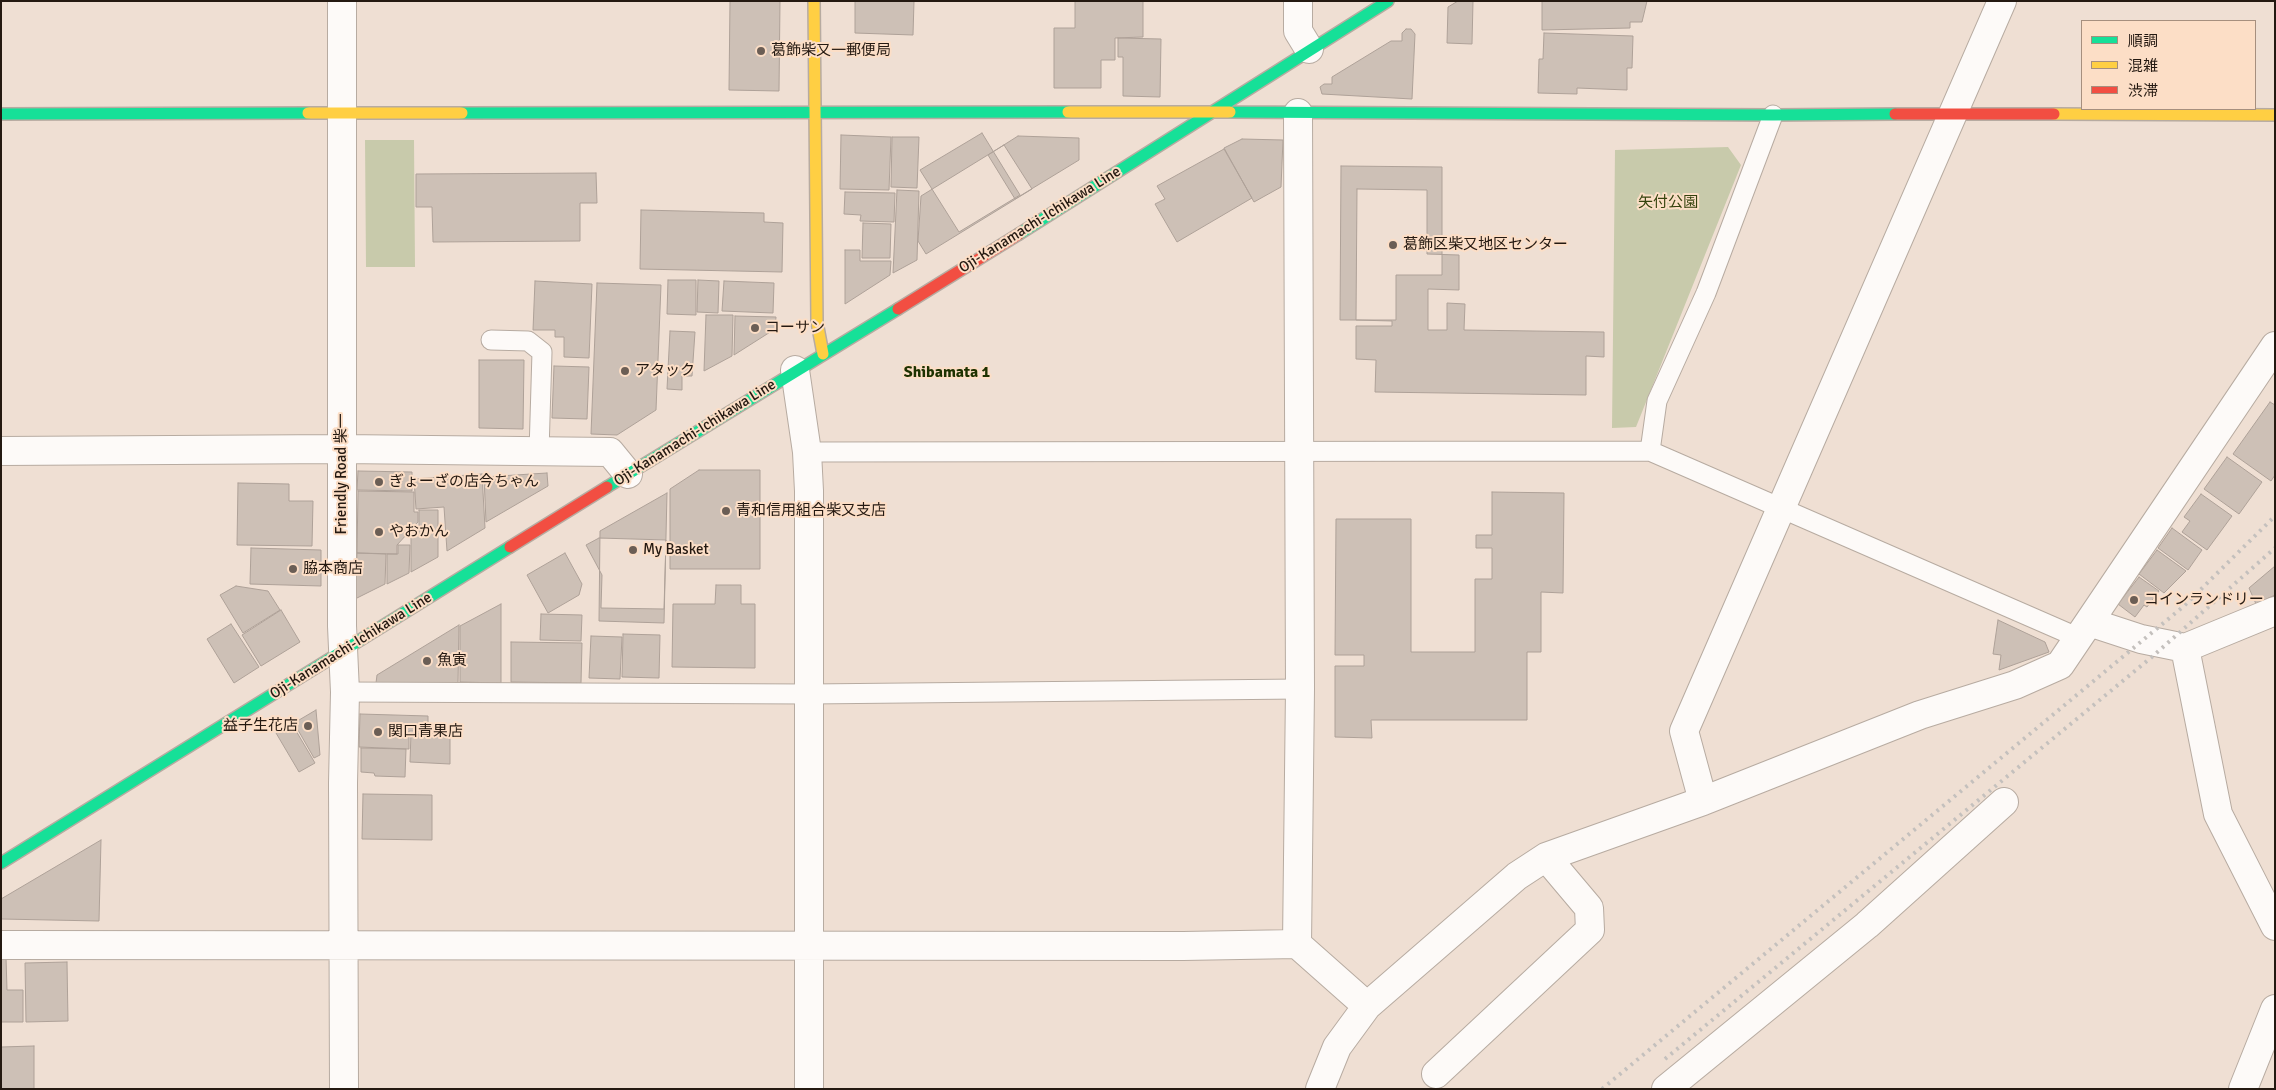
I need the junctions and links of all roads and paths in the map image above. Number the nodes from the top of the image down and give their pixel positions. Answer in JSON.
{"nodes":[{"id":1,"x":342,"y":1,"type":"edge"},
{"id":2,"x":814,"y":1,"type":"edge"},
{"id":3,"x":1298,"y":1,"type":"edge"},
{"id":4,"x":1388,"y":1,"type":"edge"},
{"id":5,"x":2002,"y":1,"type":"edge"},
{"id":6,"x":1309,"y":49,"type":"junction"},
{"id":7,"x":1212,"y":112,"type":"junction"},
{"id":8,"x":1298,"y":113,"type":"junction"},
{"id":9,"x":1954,"y":113,"type":"junction"},
{"id":10,"x":1,"y":114,"type":"edge"},
{"id":11,"x":342,"y":114,"type":"junction"},
{"id":12,"x":815,"y":114,"type":"junction"},
{"id":13,"x":1773,"y":115,"type":"junction"},
{"id":14,"x":2275,"y":115,"type":"edge"},
{"id":15,"x":491,"y":340,"type":"dead end"},
{"id":16,"x":2275,"y":346,"type":"edge"},
{"id":17,"x":823,"y":354,"type":"junction"},
{"id":18,"x":795,"y":370,"type":"junction"},
{"id":19,"x":342,"y":449,"type":"junction"},
{"id":20,"x":1,"y":451,"type":"edge"},
{"id":21,"x":1299,"y":451,"type":"junction"},
{"id":22,"x":1650,"y":451,"type":"junction"},
{"id":23,"x":539,"y":452,"type":"junction"},
{"id":24,"x":807,"y":452,"type":"junction"},
{"id":25,"x":628,"y":474,"type":"junction"},
{"id":26,"x":1782,"y":510,"type":"junction"},
{"id":27,"x":2275,"y":611,"type":"edge"},
{"id":28,"x":2084,"y":630,"type":"junction"},
{"id":29,"x":2184,"y":648,"type":"junction"},
{"id":30,"x":342,"y":652,"type":"junction"},
{"id":31,"x":1300,"y":689,"type":"junction"},
{"id":32,"x":345,"y":692,"type":"junction"},
{"id":33,"x":810,"y":694,"type":"junction"},
{"id":34,"x":1702,"y":801,"type":"junction"},
{"id":35,"x":2004,"y":802,"type":"dead end"},
{"id":36,"x":1546,"y":857,"type":"junction"},
{"id":37,"x":1,"y":863,"type":"edge"},
{"id":38,"x":2275,"y":926,"type":"edge"},
{"id":39,"x":1297,"y":944,"type":"junction"},
{"id":40,"x":1,"y":945,"type":"edge"},
{"id":41,"x":810,"y":945,"type":"junction"},
{"id":42,"x":343,"y":946,"type":"junction"},
{"id":43,"x":1367,"y":1006,"type":"junction"},
{"id":44,"x":2275,"y":1009,"type":"edge"},
{"id":45,"x":1436,"y":1074,"type":"dead end"},
{"id":46,"x":344,"y":1089,"type":"edge"},
{"id":47,"x":809,"y":1089,"type":"edge"},
{"id":48,"x":1320,"y":1089,"type":"edge"},
{"id":49,"x":1666,"y":1089,"type":"edge"},
{"id":50,"x":2242,"y":1089,"type":"edge"}],
"edges":[{"from":1,"to":11,"type":"street","name":"Friendly Road 柴一"},
{"from":2,"to":12,"type":"street"},
{"from":3,"to":6,"type":"street"},
{"from":4,"to":6,"type":"street","name":"Oji-Kanamachi-Ichikawa Line"},
{"from":5,"to":9,"type":"street"},
{"from":6,"to":7,"type":"street","name":"Oji-Kanamachi-Ichikawa Line"},
{"from":7,"to":8,"type":"street"},
{"from":7,"to":12,"type":"street"},
{"from":7,"to":17,"type":"street","name":"Oji-Kanamachi-Ichikawa Line"},
{"from":8,"to":13,"type":"street"},
{"from":8,"to":21,"type":"street"},
{"from":9,"to":13,"type":"street"},
{"from":9,"to":14,"type":"street"},
{"from":9,"to":26,"type":"street"},
{"from":10,"to":11,"type":"street"},
{"from":11,"to":12,"type":"street"},
{"from":11,"to":19,"type":"street","name":"Friendly Road 柴一"},
{"from":12,"to":17,"type":"street"},
{"from":13,"to":22,"type":"lane"},
{"from":15,"to":23,"type":"lane"},
{"from":16,"to":28,"type":"street"},
{"from":17,"to":18,"type":"street","name":"Oji-Kanamachi-Ichikawa Line"},
{"from":18,"to":24,"type":"street"},
{"from":18,"to":25,"type":"street","name":"Oji-Kanamachi-Ichikawa Line"},
{"from":19,"to":20,"type":"street"},
{"from":19,"to":23,"type":"street"},
{"from":19,"to":30,"type":"street","name":"Friendly Road 柴一"},
{"from":21,"to":22,"type":"lane"},
{"from":21,"to":24,"type":"lane"},
{"from":21,"to":31,"type":"street"},
{"from":22,"to":26,"type":"lane"},
{"from":23,"to":25,"type":"street"},
{"from":24,"to":33,"type":"street"},
{"from":25,"to":30,"type":"street","name":"Oji-Kanamachi-Ichikawa Line"},
{"from":26,"to":28,"type":"lane"},
{"from":26,"to":34,"type":"street"},
{"from":27,"to":29,"type":"street"},
{"from":28,"to":29,"type":"street"},
{"from":28,"to":34,"type":"street"},
{"from":29,"to":38,"type":"street"},
{"from":30,"to":32,"type":"street","name":"Friendly Road 柴一"},
{"from":30,"to":37,"type":"street","name":"Oji-Kanamachi-Ichikawa Line"},
{"from":31,"to":33,"type":"lane"},
{"from":31,"to":39,"type":"street"},
{"from":32,"to":33,"type":"lane"},
{"from":32,"to":42,"type":"street","name":"Friendly Road 柴一"},
{"from":33,"to":41,"type":"street"},
{"from":34,"to":36,"type":"street"},
{"from":35,"to":49,"type":"street"},
{"from":36,"to":43,"type":"street"},
{"from":36,"to":45,"type":"street"},
{"from":39,"to":41,"type":"street"},
{"from":39,"to":43,"type":"street"},
{"from":40,"to":42,"type":"street"},
{"from":41,"to":42,"type":"street"},
{"from":41,"to":47,"type":"street"},
{"from":42,"to":46,"type":"street","name":"Friendly Road 柴一"},
{"from":43,"to":48,"type":"street"},
{"from":44,"to":50,"type":"street"}]}
